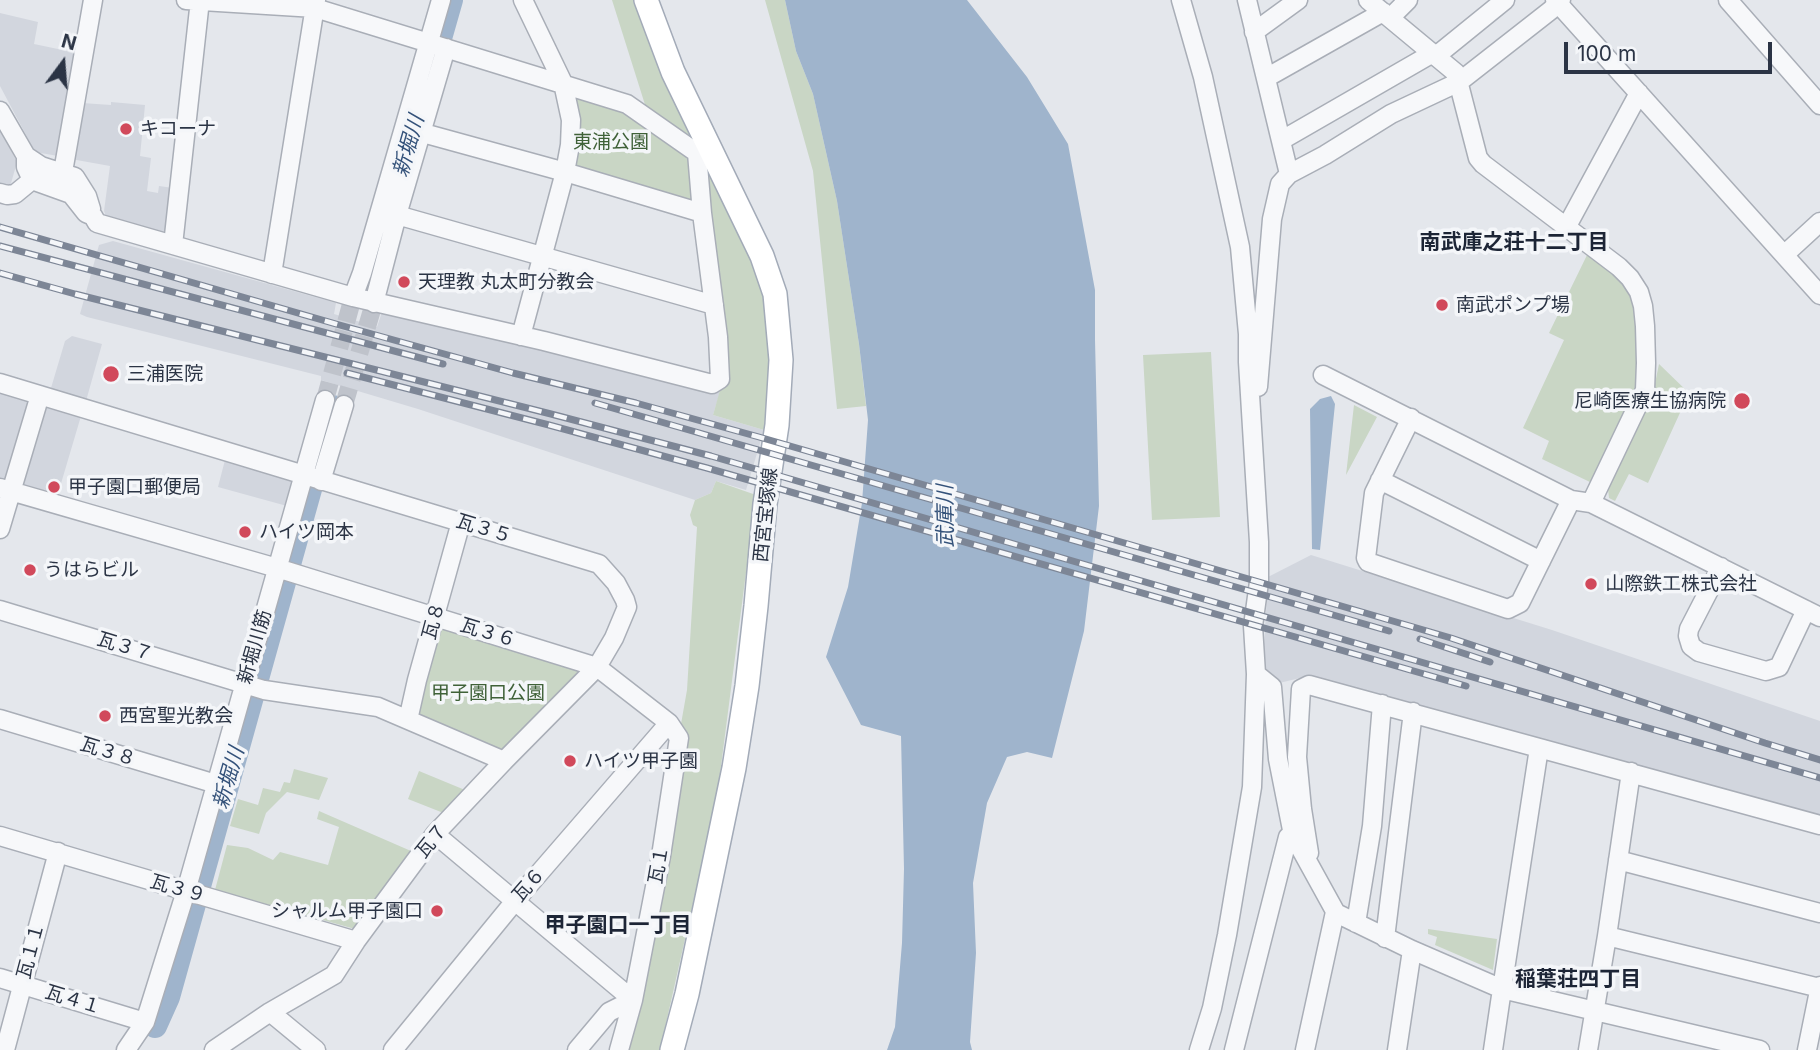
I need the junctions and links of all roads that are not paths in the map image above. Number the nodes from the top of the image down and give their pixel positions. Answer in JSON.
{"nodes":[{"id":1,"x":93,"y":0,"type":"edge"},
{"id":2,"x":195,"y":0,"type":"edge"},
{"id":3,"x":441,"y":0,"type":"edge"},
{"id":4,"x":523,"y":0,"type":"edge"},
{"id":5,"x":646,"y":0,"type":"edge"},
{"id":6,"x":1181,"y":0,"type":"edge"},
{"id":7,"x":1247,"y":0,"type":"edge"},
{"id":8,"x":1298,"y":0,"type":"edge"},
{"id":9,"x":1368,"y":0,"type":"edge"},
{"id":10,"x":1408,"y":0,"type":"edge"},
{"id":11,"x":1504,"y":0,"type":"edge"},
{"id":12,"x":1728,"y":0,"type":"edge"},
{"id":13,"x":1558,"y":1,"type":"edge"},
{"id":14,"x":316,"y":4,"type":"edge"},
{"id":15,"x":1386,"y":15,"type":"junction"},
{"id":16,"x":1254,"y":32,"type":"junction"},
{"id":17,"x":438,"y":45,"type":"junction"},
{"id":18,"x":1434,"y":54,"type":"junction"},
{"id":19,"x":1266,"y":78,"type":"junction"},
{"id":20,"x":1459,"y":82,"type":"junction"},
{"id":21,"x":563,"y":83,"type":"junction"},
{"id":22,"x":1639,"y":93,"type":"junction"},
{"id":23,"x":1820,"y":104,"type":"edge"},
{"id":24,"x":0,"y":111,"type":"edge"},
{"id":25,"x":422,"y":133,"type":"junction"},
{"id":26,"x":1282,"y":139,"type":"junction"},
{"id":27,"x":702,"y":148,"type":"junction"},
{"id":28,"x":28,"y":168,"type":"junction"},
{"id":29,"x":63,"y":172,"type":"junction"},
{"id":30,"x":565,"y":172,"type":"junction"},
{"id":31,"x":1289,"y":174,"type":"junction"},
{"id":32,"x":0,"y":193,"type":"edge"},
{"id":33,"x":702,"y":213,"type":"junction"},
{"id":34,"x":397,"y":215,"type":"junction"},
{"id":35,"x":93,"y":216,"type":"junction"},
{"id":36,"x":1820,"y":222,"type":"edge"},
{"id":37,"x":1567,"y":226,"type":"junction"},
{"id":38,"x":173,"y":245,"type":"junction"},
{"id":39,"x":1784,"y":255,"type":"junction"},
{"id":40,"x":542,"y":256,"type":"junction"},
{"id":41,"x":272,"y":274,"type":"junction"},
{"id":42,"x":1820,"y":295,"type":"edge"},
{"id":43,"x":354,"y":297,"type":"junction"},
{"id":44,"x":374,"y":303,"type":"junction"},
{"id":45,"x":714,"y":305,"type":"junction"},
{"id":46,"x":522,"y":336,"type":"junction"},
{"id":47,"x":1323,"y":375,"type":"dead end"},
{"id":48,"x":0,"y":383,"type":"edge"},
{"id":49,"x":40,"y":396,"type":"junction"},
{"id":50,"x":324,"y":400,"type":"tunnel mouth"},
{"id":51,"x":344,"y":405,"type":"tunnel mouth"},
{"id":52,"x":1411,"y":418,"type":"junction"},
{"id":53,"x":1252,"y":433,"type":"junction"},
{"id":54,"x":313,"y":479,"type":"junction"},
{"id":55,"x":1380,"y":480,"type":"junction"},
{"id":56,"x":6,"y":489,"type":"edge"},
{"id":57,"x":1572,"y":500,"type":"junction"},
{"id":58,"x":1591,"y":503,"type":"junction"},
{"id":59,"x":461,"y":522,"type":"junction"},
{"id":60,"x":0,"y":529,"type":"edge"},
{"id":61,"x":1541,"y":561,"type":"junction"},
{"id":62,"x":1721,"y":567,"type":"junction"},
{"id":63,"x":285,"y":571,"type":"junction"},
{"id":64,"x":626,"y":607,"type":"joint"},
{"id":65,"x":0,"y":610,"type":"edge"},
{"id":66,"x":1813,"y":613,"type":"edge"},
{"id":67,"x":435,"y":617,"type":"junction"},
{"id":68,"x":597,"y":667,"type":"junction"},
{"id":69,"x":1256,"y":674,"type":"junction"},
{"id":70,"x":252,"y":686,"type":"junction"},
{"id":71,"x":1382,"y":704,"type":"junction"},
{"id":72,"x":1413,"y":712,"type":"junction"},
{"id":73,"x":0,"y":719,"type":"edge"},
{"id":74,"x":408,"y":720,"type":"junction"},
{"id":75,"x":668,"y":723,"type":"junction"},
{"id":76,"x":1539,"y":748,"type":"junction"},
{"id":77,"x":504,"y":761,"type":"junction"},
{"id":78,"x":1631,"y":772,"type":"junction"},
{"id":79,"x":216,"y":784,"type":"junction"},
{"id":80,"x":1820,"y":825,"type":"edge"},
{"id":81,"x":435,"y":834,"type":"junction"},
{"id":82,"x":1293,"y":835,"type":"junction"},
{"id":83,"x":0,"y":836,"type":"edge"},
{"id":84,"x":58,"y":852,"type":"junction"},
{"id":85,"x":1618,"y":860,"type":"junction"},
{"id":86,"x":1312,"y":869,"type":"junction"},
{"id":87,"x":194,"y":894,"type":"junction"},
{"id":88,"x":515,"y":901,"type":"junction"},
{"id":89,"x":1335,"y":912,"type":"junction"},
{"id":90,"x":1820,"y":913,"type":"edge"},
{"id":91,"x":1356,"y":923,"type":"junction"},
{"id":92,"x":1607,"y":936,"type":"junction"},
{"id":93,"x":1385,"y":937,"type":"junction"},
{"id":94,"x":356,"y":941,"type":"junction"},
{"id":95,"x":1412,"y":950,"type":"junction"},
{"id":96,"x":0,"y":978,"type":"edge"},
{"id":97,"x":22,"y":985,"type":"junction"},
{"id":98,"x":1820,"y":987,"type":"edge"},
{"id":99,"x":1502,"y":989,"type":"junction"},
{"id":100,"x":633,"y":1000,"type":"junction"},
{"id":101,"x":1595,"y":1010,"type":"junction"},
{"id":102,"x":270,"y":1012,"type":"junction"},
{"id":103,"x":145,"y":1022,"type":"junction"},
{"id":104,"x":5,"y":1050,"type":"edge"},
{"id":105,"x":126,"y":1050,"type":"edge"},
{"id":106,"x":138,"y":1050,"type":"edge"},
{"id":107,"x":214,"y":1050,"type":"edge"},
{"id":108,"x":316,"y":1050,"type":"edge"},
{"id":109,"x":393,"y":1050,"type":"edge"},
{"id":110,"x":577,"y":1050,"type":"edge"},
{"id":111,"x":619,"y":1050,"type":"edge"},
{"id":112,"x":671,"y":1050,"type":"edge"},
{"id":113,"x":1199,"y":1050,"type":"edge"},
{"id":114,"x":1234,"y":1050,"type":"edge"},
{"id":115,"x":1305,"y":1050,"type":"edge"},
{"id":116,"x":1397,"y":1050,"type":"edge"},
{"id":117,"x":1493,"y":1050,"type":"edge"},
{"id":118,"x":1588,"y":1050,"type":"edge"},
{"id":119,"x":1760,"y":1050,"type":"edge"},
{"id":120,"x":1807,"y":1050,"type":"edge"}],
"edges":[{"from":1,"to":29,"type":"street"},
{"from":2,"to":14,"type":"street"},
{"from":2,"to":38,"type":"street"},
{"from":3,"to":17,"type":"street"},
{"from":4,"to":21,"type":"street"},
{"from":5,"to":27,"type":"main road","name":"西宮宝塚線"},
{"from":6,"to":53,"type":"street"},
{"from":7,"to":16,"type":"street"},
{"from":8,"to":16,"type":"street"},
{"from":9,"to":15,"type":"street"},
{"from":10,"to":15,"type":"street"},
{"from":11,"to":18,"type":"street"},
{"from":12,"to":23,"type":"street"},
{"from":13,"to":20,"type":"street"},
{"from":13,"to":22,"type":"street"},
{"from":14,"to":17,"type":"street"},
{"from":14,"to":41,"type":"street"},
{"from":15,"to":18,"type":"street"},
{"from":15,"to":19,"type":"street"},
{"from":16,"to":19,"type":"street"},
{"from":17,"to":21,"type":"street"},
{"from":17,"to":25,"type":"street"},
{"from":17,"to":43,"type":"street"},
{"from":18,"to":20,"type":"street"},
{"from":18,"to":26,"type":"street"},
{"from":19,"to":26,"type":"street"},
{"from":20,"to":31,"type":"street"},
{"from":20,"to":37,"type":"street"},
{"from":21,"to":27,"type":"street"},
{"from":21,"to":30,"type":"street"},
{"from":22,"to":37,"type":"street"},
{"from":22,"to":39,"type":"street"},
{"from":24,"to":28,"type":"street"},
{"from":25,"to":30,"type":"street"},
{"from":25,"to":34,"type":"street"},
{"from":26,"to":31,"type":"street"},
{"from":27,"to":33,"type":"street"},
{"from":27,"to":112,"type":"main road","name":"西宮宝塚線"},
{"from":28,"to":29,"type":"street"},
{"from":28,"to":32,"type":"street"},
{"from":28,"to":35,"type":"street"},
{"from":29,"to":35,"type":"street"},
{"from":30,"to":33,"type":"street"},
{"from":30,"to":40,"type":"street"},
{"from":31,"to":53,"type":"street"},
{"from":33,"to":45,"type":"street"},
{"from":34,"to":40,"type":"street"},
{"from":34,"to":44,"type":"street"},
{"from":35,"to":38,"type":"street"},
{"from":36,"to":39,"type":"street"},
{"from":37,"to":58,"type":"street"},
{"from":38,"to":41,"type":"street"},
{"from":39,"to":42,"type":"street"},
{"from":40,"to":45,"type":"street"},
{"from":40,"to":46,"type":"street"},
{"from":41,"to":43,"type":"street"},
{"from":43,"to":44,"type":"street"},
{"from":44,"to":46,"type":"street"},
{"from":45,"to":46,"type":"street"},
{"from":47,"to":52,"type":"street"},
{"from":48,"to":49,"type":"street","name":"瓦３５"},
{"from":49,"to":54,"type":"street","name":"瓦３５"},
{"from":49,"to":56,"type":"street"},
{"from":50,"to":54,"type":"street","name":"新堀川筋"},
{"from":51,"to":54,"type":"street"},
{"from":52,"to":55,"type":"street"},
{"from":52,"to":57,"type":"street"},
{"from":53,"to":69,"type":"street"},
{"from":54,"to":59,"type":"street","name":"瓦３５"},
{"from":54,"to":63,"type":"street","name":"新堀川筋"},
{"from":55,"to":61,"type":"street"},
{"from":55,"to":61,"type":"street"},
{"from":56,"to":60,"type":"street"},
{"from":56,"to":63,"type":"street","name":"瓦３６"},
{"from":57,"to":58,"type":"street"},
{"from":57,"to":61,"type":"street"},
{"from":58,"to":62,"type":"street"},
{"from":59,"to":64,"type":"street","name":"瓦３５"},
{"from":59,"to":67,"type":"street","name":"瓦８"},
{"from":62,"to":66,"type":"street"},
{"from":62,"to":66,"type":"street"},
{"from":63,"to":67,"type":"street","name":"瓦３６"},
{"from":63,"to":70,"type":"street","name":"新堀川筋"},
{"from":64,"to":68,"type":"street","name":"瓦７"},
{"from":65,"to":70,"type":"street","name":"瓦３７"},
{"from":67,"to":68,"type":"street","name":"瓦３６"},
{"from":67,"to":74,"type":"street","name":"瓦８"},
{"from":68,"to":75,"type":"street","name":"瓦３６"},
{"from":68,"to":77,"type":"street","name":"瓦７"},
{"from":69,"to":82,"type":"street"},
{"from":69,"to":113,"type":"street"},
{"from":70,"to":74,"type":"street","name":"瓦３７"},
{"from":70,"to":79,"type":"street","name":"新堀川筋"},
{"from":71,"to":72,"type":"street"},
{"from":71,"to":86,"type":"street"},
{"from":71,"to":91,"type":"street"},
{"from":72,"to":76,"type":"street"},
{"from":72,"to":93,"type":"street"},
{"from":73,"to":79,"type":"street","name":"瓦３８"},
{"from":74,"to":77,"type":"street","name":"瓦３７"},
{"from":75,"to":88,"type":"street","name":"瓦６"},
{"from":75,"to":100,"type":"street","name":"瓦１"},
{"from":76,"to":78,"type":"street"},
{"from":76,"to":99,"type":"street"},
{"from":77,"to":81,"type":"street","name":"瓦７"},
{"from":78,"to":80,"type":"street"},
{"from":78,"to":85,"type":"street"},
{"from":79,"to":87,"type":"street","name":"新堀川筋"},
{"from":81,"to":88,"type":"street"},
{"from":81,"to":94,"type":"street","name":"瓦７"},
{"from":82,"to":86,"type":"street"},
{"from":82,"to":114,"type":"street"},
{"from":83,"to":84,"type":"street","name":"瓦３９"},
{"from":84,"to":87,"type":"street","name":"瓦３９"},
{"from":84,"to":97,"type":"street","name":"瓦１１"},
{"from":85,"to":90,"type":"street"},
{"from":85,"to":92,"type":"street"},
{"from":86,"to":89,"type":"street"},
{"from":87,"to":94,"type":"street","name":"瓦３９"},
{"from":87,"to":103,"type":"street","name":"新堀川筋"},
{"from":88,"to":100,"type":"street"},
{"from":88,"to":109,"type":"street","name":"瓦６"},
{"from":89,"to":91,"type":"street"},
{"from":89,"to":115,"type":"street"},
{"from":91,"to":93,"type":"street"},
{"from":92,"to":98,"type":"street"},
{"from":92,"to":101,"type":"street"},
{"from":93,"to":95,"type":"street"},
{"from":94,"to":102,"type":"street","name":"瓦７"},
{"from":95,"to":99,"type":"street"},
{"from":95,"to":116,"type":"street"},
{"from":96,"to":97,"type":"street","name":"瓦４１"},
{"from":97,"to":103,"type":"street","name":"瓦４１"},
{"from":97,"to":104,"type":"street","name":"瓦１１"},
{"from":98,"to":120,"type":"street"},
{"from":99,"to":101,"type":"street"},
{"from":99,"to":117,"type":"street"},
{"from":100,"to":110,"type":"street"},
{"from":100,"to":111,"type":"street","name":"瓦１"},
{"from":101,"to":118,"type":"street"},
{"from":101,"to":119,"type":"street"},
{"from":102,"to":107,"type":"street","name":"瓦７"},
{"from":102,"to":108,"type":"street"},
{"from":103,"to":105,"type":"street","name":"新堀川筋"},
{"from":103,"to":106,"type":"street"}]}
